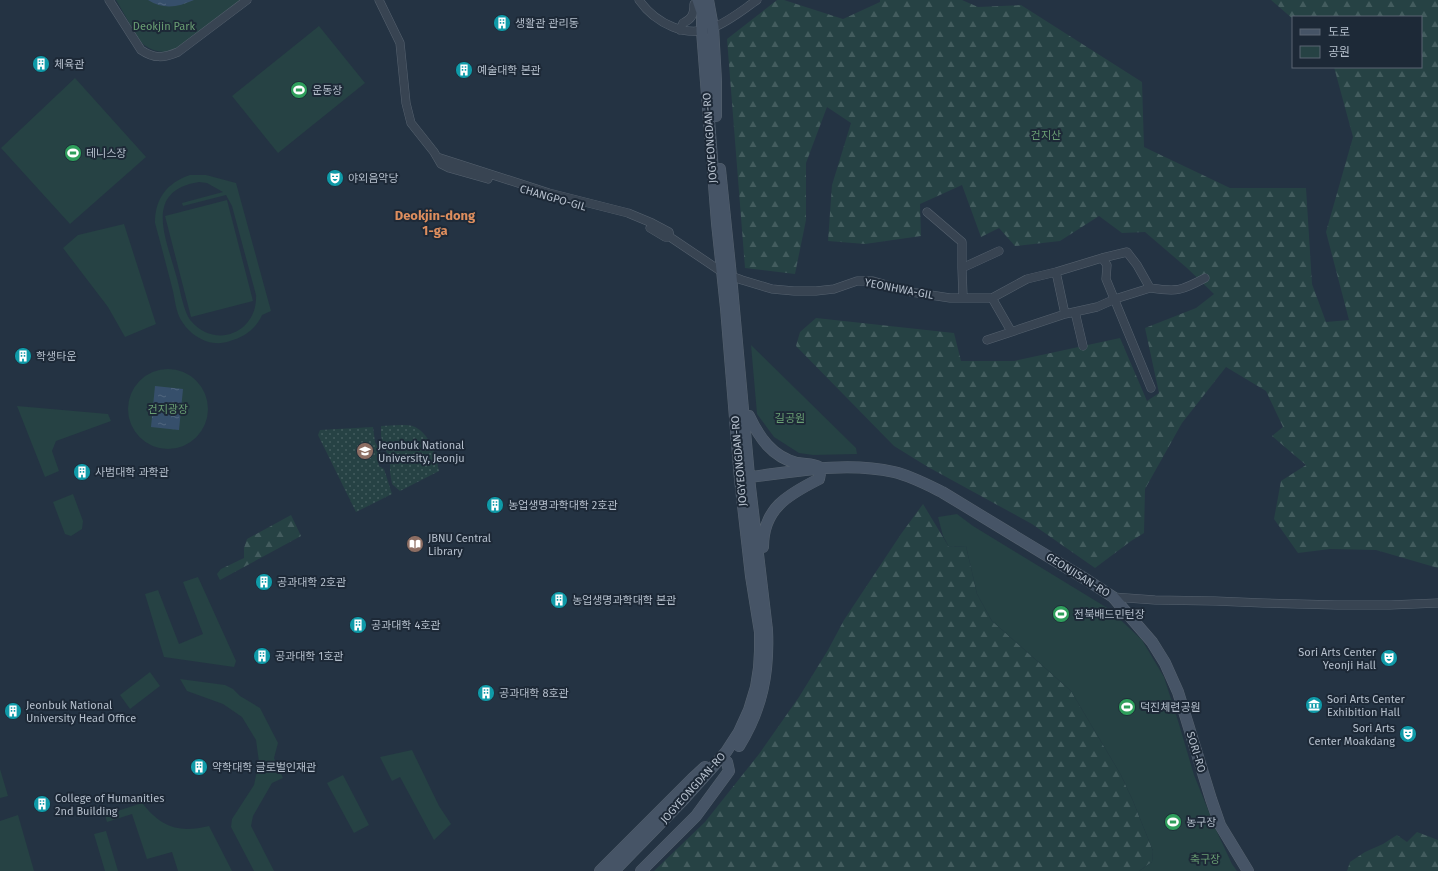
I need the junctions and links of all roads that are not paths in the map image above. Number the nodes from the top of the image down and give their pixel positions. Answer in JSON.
{"nodes":[{"id":1,"x":109,"y":0,"type":"edge"},
{"id":2,"x":247,"y":0,"type":"edge"},
{"id":3,"x":379,"y":0,"type":"edge"},
{"id":4,"x":639,"y":0,"type":"edge"},
{"id":5,"x":757,"y":0,"type":"edge"},
{"id":6,"x":702,"y":1,"type":"edge"},
{"id":7,"x":707,"y":29,"type":"junction"},
{"id":8,"x":680,"y":30,"type":"junction"},
{"id":9,"x":927,"y":212,"type":"dead end"},
{"id":10,"x":999,"y":251,"type":"dead end"},
{"id":11,"x":1102,"y":258,"type":"junction"},
{"id":12,"x":962,"y":268,"type":"junction"},
{"id":13,"x":1056,"y":272,"type":"junction"},
{"id":14,"x":727,"y":274,"type":"junction"},
{"id":15,"x":1205,"y":278,"type":"dead end"},
{"id":16,"x":1150,"y":288,"type":"junction"},
{"id":17,"x":963,"y":297,"type":"junction"},
{"id":18,"x":992,"y":298,"type":"junction"},
{"id":19,"x":1116,"y":299,"type":"junction"},
{"id":20,"x":1075,"y":312,"type":"junction"},
{"id":21,"x":1065,"y":314,"type":"junction"},
{"id":22,"x":1012,"y":331,"type":"junction"},
{"id":23,"x":987,"y":340,"type":"dead end"},
{"id":24,"x":1083,"y":346,"type":"dead end"},
{"id":25,"x":1151,"y":388,"type":"dead end"},
{"id":26,"x":743,"y":417,"type":"junction"},
{"id":27,"x":821,"y":468,"type":"junction"},
{"id":28,"x":745,"y":478,"type":"junction"},
{"id":29,"x":761,"y":574,"type":"junction"},
{"id":30,"x":1113,"y":597,"type":"junction"},
{"id":31,"x":1438,"y":603,"type":"edge"},
{"id":32,"x":725,"y":759,"type":"junction"},
{"id":33,"x":600,"y":871,"type":"edge"},
{"id":34,"x":614,"y":871,"type":"edge"},
{"id":35,"x":624,"y":871,"type":"edge"},
{"id":36,"x":641,"y":871,"type":"edge"},
{"id":37,"x":1248,"y":871,"type":"edge"}],
"edges":[{"from":1,"to":2,"type":"street"},
{"from":3,"to":14,"type":"street","name":"CHANGPO-GIL"},
{"from":4,"to":8,"type":"street"},
{"from":5,"to":7,"type":"street"},
{"from":6,"to":7,"type":"street","name":"JOGYEONGDAN-RO"},
{"from":6,"to":8,"type":"street"},
{"from":7,"to":8,"type":"street"},
{"from":7,"to":14,"type":"street","name":"JOGYEONGDAN-RO"},
{"from":9,"to":12,"type":"street"},
{"from":10,"to":12,"type":"street"},
{"from":11,"to":13,"type":"street"},
{"from":11,"to":16,"type":"street"},
{"from":11,"to":19,"type":"street"},
{"from":12,"to":17,"type":"street"},
{"from":13,"to":18,"type":"street"},
{"from":13,"to":21,"type":"street"},
{"from":14,"to":17,"type":"street","name":"YEONHWA-GIL"},
{"from":14,"to":26,"type":"street","name":"JOGYEONGDAN-RO"},
{"from":14,"to":28,"type":"street","name":"JOGYEONGDAN-RO"},
{"from":15,"to":16,"type":"street"},
{"from":16,"to":19,"type":"street"},
{"from":17,"to":18,"type":"street","name":"YEONHWA-GIL"},
{"from":18,"to":22,"type":"street"},
{"from":19,"to":20,"type":"street"},
{"from":19,"to":25,"type":"street"},
{"from":20,"to":21,"type":"street"},
{"from":20,"to":24,"type":"street"},
{"from":21,"to":22,"type":"street"},
{"from":22,"to":23,"type":"street"},
{"from":26,"to":27,"type":"street"},
{"from":26,"to":28,"type":"street","name":"JOGYEONGDAN-RO"},
{"from":27,"to":28,"type":"street","name":"GEONJISAN-RO"},
{"from":27,"to":29,"type":"street"},
{"from":27,"to":30,"type":"street","name":"GEONJISAN-RO"},
{"from":28,"to":29,"type":"street","name":"JOGYEONGDAN-RO"},
{"from":28,"to":32,"type":"street","name":"JOGYEONGDAN-RO"},
{"from":29,"to":32,"type":"street","name":"JOGYEONGDAN-RO"},
{"from":30,"to":31,"type":"street","name":"GEONJISAN-RO"},
{"from":30,"to":37,"type":"street","name":"SORI-RO"},
{"from":32,"to":33,"type":"street"},
{"from":32,"to":34,"type":"street","name":"JOGYEONGDAN-RO"},
{"from":32,"to":35,"type":"street","name":"JOGYEONGDAN-RO"},
{"from":32,"to":36,"type":"street"}]}
